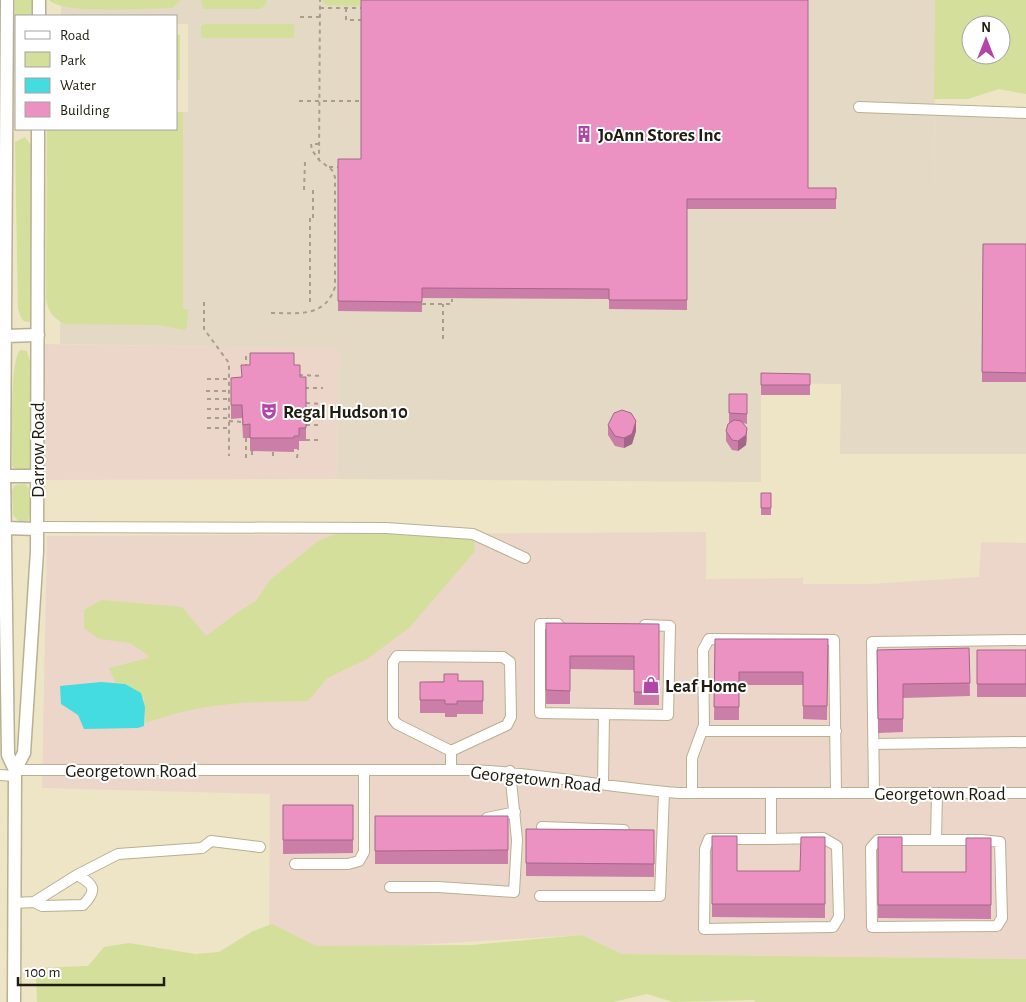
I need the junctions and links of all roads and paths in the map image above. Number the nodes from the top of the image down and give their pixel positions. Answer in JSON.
{"nodes":[{"id":1,"x":7,"y":0,"type":"edge"},
{"id":2,"x":39,"y":0,"type":"edge"},
{"id":3,"x":320,"y":0,"type":"edge"},
{"id":4,"x":320,"y":8,"type":"junction"},
{"id":5,"x":346,"y":8,"type":"junction"},
{"id":6,"x":361,"y":8,"type":"edge"},
{"id":7,"x":39,"y":15,"type":"edge"},
{"id":8,"x":300,"y":17,"type":"dead end"},
{"id":9,"x":320,"y":17,"type":"junction"},
{"id":10,"x":361,"y":20,"type":"edge"},
{"id":11,"x":299,"y":101,"type":"dead end"},
{"id":12,"x":319,"y":101,"type":"junction"},
{"id":13,"x":361,"y":101,"type":"edge"},
{"id":14,"x":859,"y":107,"type":"dead end"},
{"id":15,"x":1026,"y":113,"type":"edge"},
{"id":16,"x":11,"y":126,"type":"edge"},
{"id":17,"x":38,"y":130,"type":"edge"},
{"id":18,"x":319,"y":144,"type":"junction"},
{"id":19,"x":319,"y":160,"type":"junction"},
{"id":20,"x":305,"y":162,"type":"dead end"},
{"id":21,"x":329,"y":167,"type":"junction"},
{"id":22,"x":345,"y":167,"type":"edge"},
{"id":23,"x":304,"y":190,"type":"dead end"},
{"id":24,"x":313,"y":190,"type":"dead end"},
{"id":25,"x":452,"y":298,"type":"dead end"},
{"id":26,"x":204,"y":302,"type":"dead end"},
{"id":27,"x":310,"y":302,"type":"dead end"},
{"id":28,"x":422,"y":304,"type":"edge"},
{"id":29,"x":443,"y":304,"type":"junction"},
{"id":30,"x":271,"y":313,"type":"dead end"},
{"id":31,"x":38,"y":335,"type":"junction"},
{"id":32,"x":5,"y":336,"type":"junction"},
{"id":33,"x":443,"y":339,"type":"dead end"},
{"id":34,"x":246,"y":356,"type":"dead end"},
{"id":35,"x":246,"y":371,"type":"edge"},
{"id":36,"x":294,"y":375,"type":"edge"},
{"id":37,"x":323,"y":376,"type":"dead end"},
{"id":38,"x":207,"y":379,"type":"dead end"},
{"id":39,"x":229,"y":379,"type":"junction"},
{"id":40,"x":229,"y":385,"type":"junction"},
{"id":41,"x":237,"y":385,"type":"edge"},
{"id":42,"x":300,"y":388,"type":"edge"},
{"id":43,"x":322,"y":388,"type":"dead end"},
{"id":44,"x":229,"y":390,"type":"junction"},
{"id":45,"x":206,"y":391,"type":"dead end"},
{"id":46,"x":207,"y":399,"type":"dead end"},
{"id":47,"x":229,"y":399,"type":"junction"},
{"id":48,"x":306,"y":403,"type":"edge"},
{"id":49,"x":322,"y":404,"type":"dead end"},
{"id":50,"x":207,"y":409,"type":"dead end"},
{"id":51,"x":229,"y":409,"type":"junction"},
{"id":52,"x":207,"y":418,"type":"dead end"},
{"id":53,"x":229,"y":420,"type":"junction"},
{"id":54,"x":242,"y":422,"type":"edge"},
{"id":55,"x":306,"y":426,"type":"edge"},
{"id":56,"x":322,"y":426,"type":"dead end"},
{"id":57,"x":207,"y":428,"type":"dead end"},
{"id":58,"x":229,"y":428,"type":"junction"},
{"id":59,"x":246,"y":438,"type":"dead end"},
{"id":60,"x":306,"y":440,"type":"dead end"},
{"id":61,"x":322,"y":440,"type":"dead end"},
{"id":62,"x":298,"y":449,"type":"dead end"},
{"id":63,"x":252,"y":452,"type":"dead end"},
{"id":64,"x":273,"y":452,"type":"dead end"},
{"id":65,"x":229,"y":456,"type":"dead end"},
{"id":66,"x":246,"y":458,"type":"dead end"},
{"id":67,"x":252,"y":458,"type":"dead end"},
{"id":68,"x":273,"y":458,"type":"dead end"},
{"id":69,"x":297,"y":458,"type":"dead end"},
{"id":70,"x":3,"y":472,"type":"edge"},
{"id":71,"x":37,"y":476,"type":"junction"},
{"id":72,"x":5,"y":528,"type":"junction"},
{"id":73,"x":37,"y":528,"type":"junction"},
{"id":74,"x":525,"y":558,"type":"dead end"},
{"id":75,"x":570,"y":624,"type":"edge"},
{"id":76,"x":630,"y":625,"type":"edge"},
{"id":77,"x":1026,"y":640,"type":"edge"},
{"id":78,"x":604,"y":714,"type":"junction"},
{"id":79,"x":836,"y":731,"type":"junction"},
{"id":80,"x":702,"y":732,"type":"junction"},
{"id":81,"x":1026,"y":742,"type":"edge"},
{"id":82,"x":873,"y":744,"type":"junction"},
{"id":83,"x":451,"y":751,"type":"junction"},
{"id":84,"x":364,"y":770,"type":"junction"},
{"id":85,"x":451,"y":770,"type":"junction"},
{"id":86,"x":510,"y":771,"type":"junction"},
{"id":87,"x":15,"y":773,"type":"junction"},
{"id":88,"x":0,"y":775,"type":"edge"},
{"id":89,"x":602,"y":784,"type":"junction"},
{"id":90,"x":664,"y":792,"type":"junction"},
{"id":91,"x":692,"y":793,"type":"junction"},
{"id":92,"x":771,"y":793,"type":"junction"},
{"id":93,"x":836,"y":793,"type":"junction"},
{"id":94,"x":874,"y":793,"type":"junction"},
{"id":95,"x":937,"y":793,"type":"junction"},
{"id":96,"x":1026,"y":793,"type":"edge"},
{"id":97,"x":515,"y":812,"type":"junction"},
{"id":98,"x":479,"y":820,"type":"edge"},
{"id":99,"x":542,"y":827,"type":"edge"},
{"id":100,"x":635,"y":831,"type":"edge"},
{"id":101,"x":770,"y":839,"type":"junction"},
{"id":102,"x":936,"y":840,"type":"junction"},
{"id":103,"x":260,"y":847,"type":"dead end"},
{"id":104,"x":295,"y":864,"type":"dead end"},
{"id":105,"x":77,"y":875,"type":"junction"},
{"id":106,"x":390,"y":887,"type":"dead end"},
{"id":107,"x":540,"y":896,"type":"dead end"},
{"id":108,"x":34,"y":902,"type":"junction"},
{"id":109,"x":14,"y":903,"type":"junction"},
{"id":110,"x":14,"y":1002,"type":"edge"}],
"edges":[{"from":1,"to":16,"type":"main road","name":"Darrow Road"},
{"from":2,"to":7,"type":"main road"},
{"from":3,"to":4,"type":"path"},
{"from":4,"to":5,"type":"path"},
{"from":4,"to":9,"type":"path"},
{"from":5,"to":6,"type":"path"},
{"from":5,"to":10,"type":"path"},
{"from":8,"to":9,"type":"path"},
{"from":9,"to":12,"type":"path"},
{"from":11,"to":12,"type":"path"},
{"from":12,"to":13,"type":"path"},
{"from":12,"to":18,"type":"path"},
{"from":14,"to":15,"type":"street"},
{"from":16,"to":32,"type":"main road","name":"Darrow Road"},
{"from":17,"to":31,"type":"main road","name":"Darrow Road"},
{"from":18,"to":19,"type":"path"},
{"from":18,"to":19,"type":"path"},
{"from":19,"to":21,"type":"path"},
{"from":20,"to":23,"type":"path"},
{"from":21,"to":22,"type":"path"},
{"from":21,"to":30,"type":"path"},
{"from":24,"to":27,"type":"path"},
{"from":25,"to":29,"type":"path"},
{"from":26,"to":39,"type":"path"},
{"from":28,"to":29,"type":"path"},
{"from":29,"to":33,"type":"path"},
{"from":31,"to":32,"type":"main road"},
{"from":31,"to":71,"type":"main road","name":"Darrow Road"},
{"from":32,"to":70,"type":"main road","name":"Darrow Road"},
{"from":34,"to":35,"type":"path"},
{"from":36,"to":37,"type":"path"},
{"from":38,"to":39,"type":"path"},
{"from":39,"to":40,"type":"path"},
{"from":40,"to":41,"type":"path"},
{"from":40,"to":44,"type":"path"},
{"from":42,"to":43,"type":"path"},
{"from":44,"to":45,"type":"path"},
{"from":44,"to":47,"type":"path"},
{"from":46,"to":47,"type":"path"},
{"from":47,"to":51,"type":"path"},
{"from":48,"to":49,"type":"path"},
{"from":50,"to":51,"type":"path"},
{"from":51,"to":53,"type":"path"},
{"from":52,"to":53,"type":"path"},
{"from":53,"to":54,"type":"path"},
{"from":53,"to":58,"type":"path"},
{"from":55,"to":56,"type":"path"},
{"from":57,"to":58,"type":"path"},
{"from":58,"to":65,"type":"path"},
{"from":59,"to":66,"type":"path"},
{"from":60,"to":61,"type":"path"},
{"from":62,"to":69,"type":"path"},
{"from":63,"to":67,"type":"path"},
{"from":64,"to":68,"type":"path"},
{"from":70,"to":71,"type":"main road"},
{"from":70,"to":72,"type":"main road","name":"Darrow Road"},
{"from":71,"to":73,"type":"main road","name":"Darrow Road"},
{"from":72,"to":73,"type":"main road"},
{"from":72,"to":87,"type":"main road","name":"Darrow Road"},
{"from":73,"to":74,"type":"street"},
{"from":73,"to":87,"type":"main road","name":"Darrow Road"},
{"from":75,"to":78,"type":"street"},
{"from":76,"to":78,"type":"street"},
{"from":77,"to":82,"type":"street"},
{"from":78,"to":89,"type":"street"},
{"from":79,"to":80,"type":"street"},
{"from":79,"to":80,"type":"street"},
{"from":79,"to":93,"type":"street"},
{"from":80,"to":91,"type":"street"},
{"from":81,"to":82,"type":"street"},
{"from":82,"to":94,"type":"street"},
{"from":83,"to":83,"type":"street"},
{"from":83,"to":85,"type":"street"},
{"from":84,"to":85,"type":"street","name":"Georgetown Road"},
{"from":84,"to":87,"type":"street","name":"Georgetown Road"},
{"from":84,"to":104,"type":"street"},
{"from":85,"to":86,"type":"street","name":"Georgetown Road"},
{"from":86,"to":89,"type":"street","name":"Georgetown Road"},
{"from":86,"to":97,"type":"street"},
{"from":87,"to":88,"type":"street","name":"Georgetown Road"},
{"from":87,"to":109,"type":"main road","name":"Darrow Road"},
{"from":89,"to":90,"type":"street","name":"Georgetown Road"},
{"from":90,"to":91,"type":"street","name":"Georgetown Road"},
{"from":90,"to":107,"type":"street"},
{"from":91,"to":92,"type":"street","name":"Georgetown Road"},
{"from":92,"to":93,"type":"street","name":"Georgetown Road"},
{"from":92,"to":101,"type":"street"},
{"from":93,"to":94,"type":"street","name":"Georgetown Road"},
{"from":94,"to":95,"type":"street","name":"Georgetown Road"},
{"from":95,"to":96,"type":"street","name":"Georgetown Road"},
{"from":95,"to":102,"type":"street"},
{"from":97,"to":98,"type":"street"},
{"from":97,"to":106,"type":"street"},
{"from":99,"to":100,"type":"street"},
{"from":101,"to":101,"type":"street"},
{"from":102,"to":102,"type":"street"},
{"from":103,"to":105,"type":"street"},
{"from":105,"to":108,"type":"street"},
{"from":105,"to":108,"type":"street"},
{"from":108,"to":109,"type":"street"},
{"from":109,"to":110,"type":"main road","name":"Darrow Road"}]}
